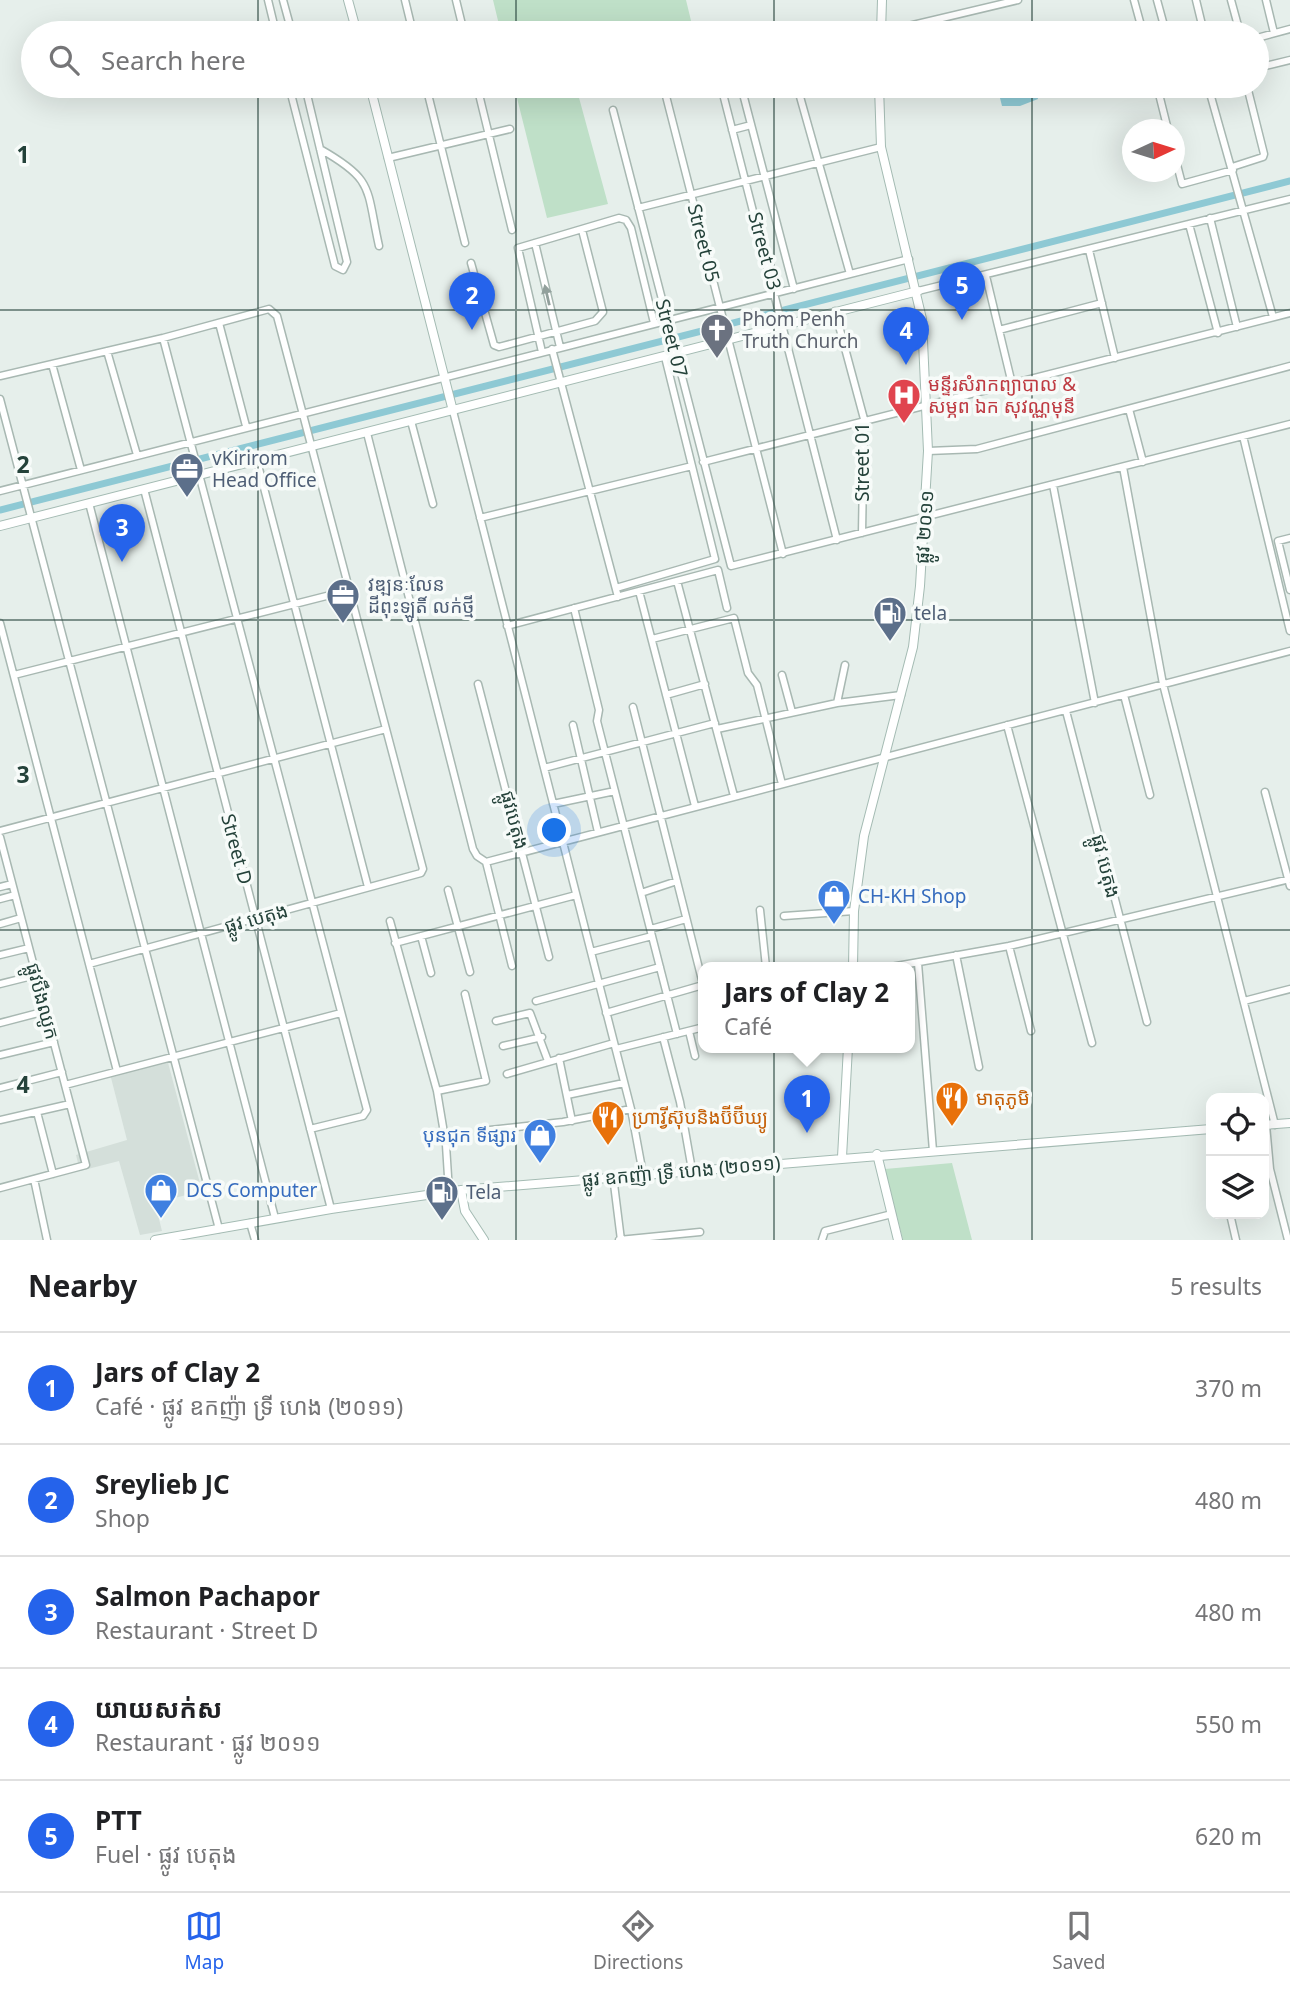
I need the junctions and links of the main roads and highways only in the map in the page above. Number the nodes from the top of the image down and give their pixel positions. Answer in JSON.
{"nodes":[{"id":1,"x":348,"y":0,"type":"edge"},
{"id":2,"x":882,"y":0,"type":"edge"},
{"id":3,"x":354,"y":21,"type":"edge"},
{"id":4,"x":881,"y":21,"type":"edge"},
{"id":5,"x":373,"y":98,"type":"edge"},
{"id":6,"x":879,"y":98,"type":"edge"},
{"id":7,"x":917,"y":288,"type":"junction"},
{"id":8,"x":452,"y":407,"type":"junction"},
{"id":9,"x":0,"y":526,"type":"edge"},
{"id":10,"x":853,"y":962,"type":"edge"},
{"id":11,"x":848,"y":1053,"type":"edge"},
{"id":12,"x":1290,"y":1124,"type":"edge"},
{"id":13,"x":1269,"y":1125,"type":"edge"},
{"id":14,"x":1206,"y":1129,"type":"edge"},
{"id":15,"x":877,"y":1154,"type":"junction"},
{"id":16,"x":842,"y":1157,"type":"junction"},
{"id":17,"x":461,"y":1190,"type":"junction"},
{"id":18,"x":196,"y":1236,"type":"edge"},
{"id":19,"x":168,"y":1239,"type":"edge"},
{"id":20,"x":155,"y":1240,"type":"edge"},
{"id":21,"x":484,"y":1240,"type":"edge"},
{"id":22,"x":898,"y":1240,"type":"edge"}],
"edges":[{"from":1,"to":3,"type":"main road"},
{"from":2,"to":4,"type":"main road"},
{"from":5,"to":8,"type":"main road"},
{"from":6,"to":7,"type":"main road","name":"ផ្លូវ ២០១១"},
{"from":7,"to":8,"type":"main road"},
{"from":7,"to":10,"type":"main road","name":"ផ្លូវ ២០១១"},
{"from":8,"to":9,"type":"main road"},
{"from":11,"to":16,"type":"main road"},
{"from":12,"to":13,"type":"main road"},
{"from":14,"to":15,"type":"main road","name":"ផ្លូវ ឧកញ៉ា ទ្រី ហេង (២០១១)"},
{"from":15,"to":16,"type":"main road","name":"ផ្លូវ ឧកញ៉ា ទ្រី ហេង (២០១១)"},
{"from":15,"to":22,"type":"main road"},
{"from":16,"to":17,"type":"main road","name":"ផ្លូវ ឧកញ៉ា ទ្រី ហេង (២០១១)"},
{"from":17,"to":18,"type":"main road","name":"ផ្លូវ ឧកញ៉ា ទ្រី ហេង (២០១១)"},
{"from":17,"to":21,"type":"main road"},
{"from":18,"to":19,"type":"main road","name":"ផ្លូវ ឧកញ៉ា ទ្រី ហេង (២០១១)"},
{"from":19,"to":20,"type":"main road","name":"ផ្លូវ ឧកញ៉ា ទ្រី ហេង (២០១១)"}]}
